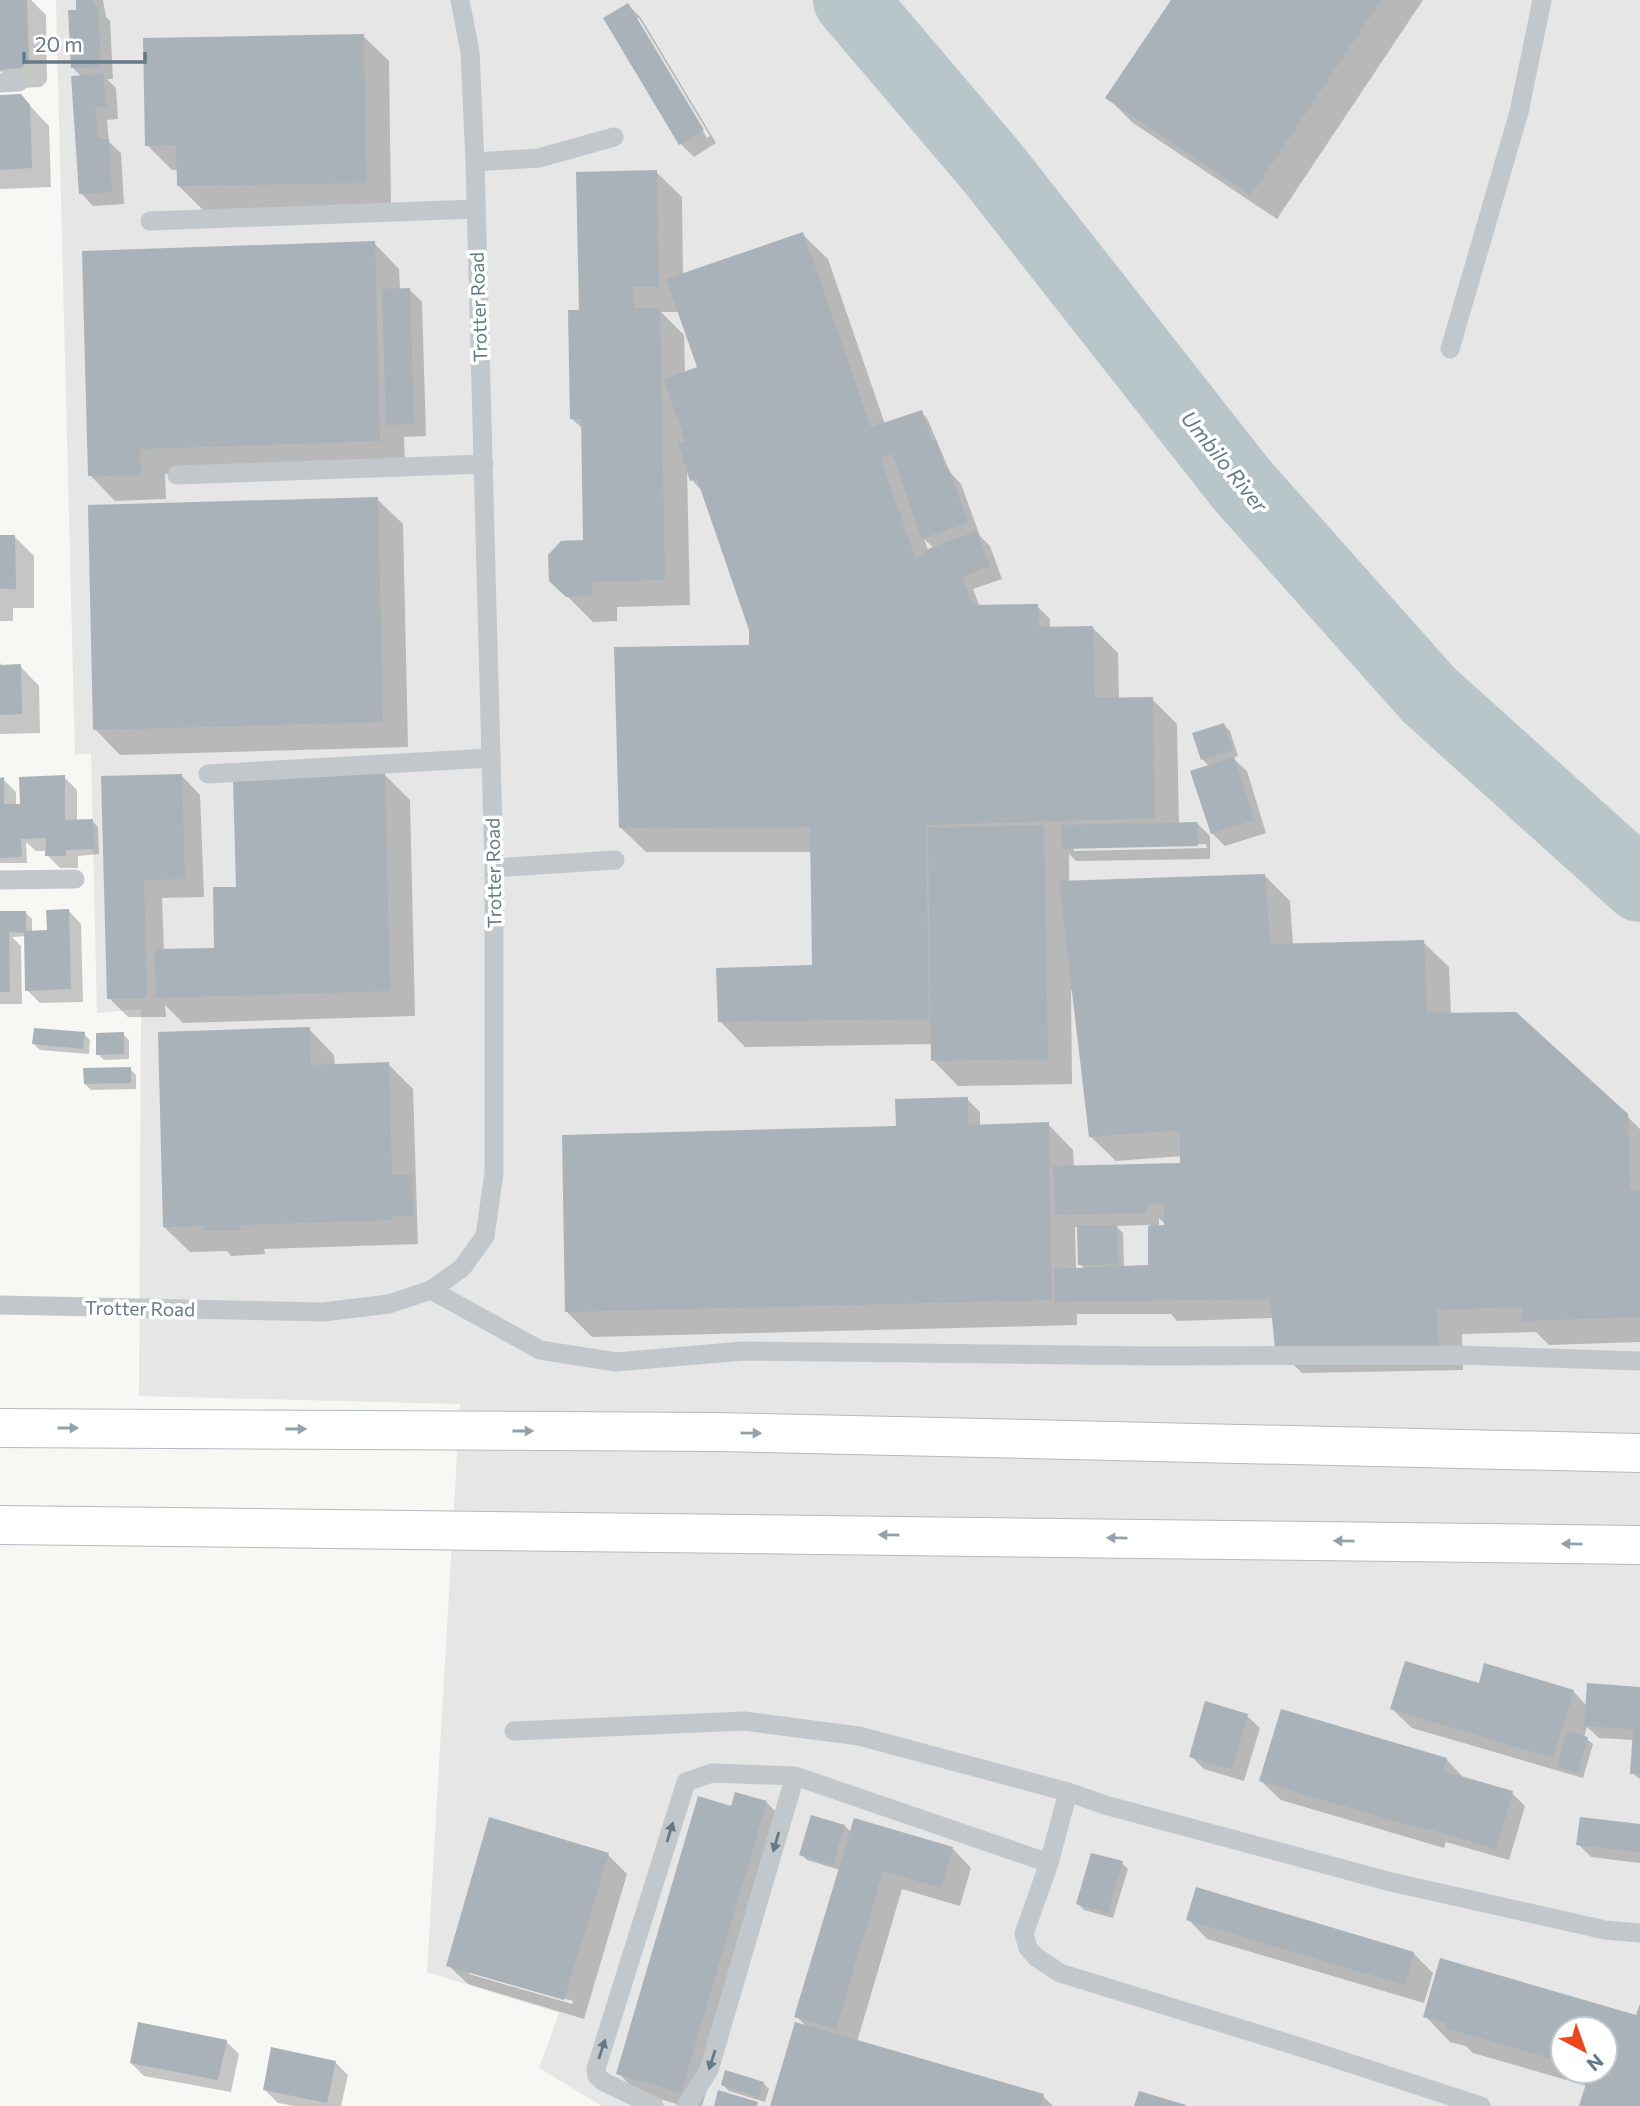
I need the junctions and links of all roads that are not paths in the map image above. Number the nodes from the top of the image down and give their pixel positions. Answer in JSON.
{"nodes":[{"id":1,"x":460,"y":0,"type":"edge"},
{"id":2,"x":1542,"y":0,"type":"edge"},
{"id":3,"x":614,"y":137,"type":"dead end"},
{"id":4,"x":475,"y":162,"type":"junction"},
{"id":5,"x":475,"y":209,"type":"junction"},
{"id":6,"x":150,"y":221,"type":"dead end"},
{"id":7,"x":1450,"y":349,"type":"dead end"},
{"id":8,"x":484,"y":464,"type":"junction"},
{"id":9,"x":177,"y":475,"type":"dead end"},
{"id":10,"x":490,"y":758,"type":"junction"},
{"id":11,"x":208,"y":774,"type":"dead end"},
{"id":12,"x":614,"y":860,"type":"dead end"},
{"id":13,"x":495,"y":867,"type":"junction"},
{"id":14,"x":75,"y":878,"type":"dead end"},
{"id":15,"x":0,"y":880,"type":"edge"},
{"id":16,"x":431,"y":1290,"type":"junction"},
{"id":17,"x":0,"y":1305,"type":"edge"},
{"id":18,"x":1640,"y":1361,"type":"edge"},
{"id":19,"x":0,"y":1427,"type":"edge"},
{"id":20,"x":1640,"y":1452,"type":"edge"},
{"id":21,"x":0,"y":1525,"type":"edge"},
{"id":22,"x":1640,"y":1545,"type":"edge"},
{"id":23,"x":514,"y":1731,"type":"dead end"},
{"id":24,"x":795,"y":1776,"type":"junction"},
{"id":25,"x":1068,"y":1792,"type":"junction"},
{"id":26,"x":1049,"y":1863,"type":"junction"},
{"id":27,"x":1640,"y":1933,"type":"edge"},
{"id":28,"x":654,"y":2106,"type":"edge"},
{"id":29,"x":686,"y":2106,"type":"edge"},
{"id":30,"x":1480,"y":2106,"type":"edge"}],
"edges":[{"from":1,"to":4,"type":"lane","name":"Trotter Road"},
{"from":2,"to":7,"type":"lane"},
{"from":3,"to":4,"type":"lane"},
{"from":4,"to":5,"type":"lane","name":"Trotter Road"},
{"from":5,"to":6,"type":"lane"},
{"from":5,"to":8,"type":"lane","name":"Trotter Road"},
{"from":8,"to":9,"type":"lane"},
{"from":8,"to":10,"type":"lane","name":"Trotter Road"},
{"from":10,"to":11,"type":"lane"},
{"from":10,"to":13,"type":"lane","name":"Trotter Road"},
{"from":12,"to":13,"type":"lane"},
{"from":13,"to":16,"type":"lane","name":"Trotter Road"},
{"from":14,"to":15,"type":"lane"},
{"from":16,"to":17,"type":"lane","name":"Trotter Road"},
{"from":16,"to":18,"type":"lane"},
{"from":19,"to":20,"type":"highway","one_way":true},
{"from":22,"to":21,"type":"highway","one_way":true},
{"from":23,"to":25,"type":"lane"},
{"from":24,"to":26,"type":"lane"},
{"from":28,"to":24,"type":"lane","one_way":true},
{"from":24,"to":29,"type":"lane","one_way":true},
{"from":25,"to":26,"type":"lane"},
{"from":25,"to":27,"type":"lane"},
{"from":26,"to":30,"type":"lane"}]}
